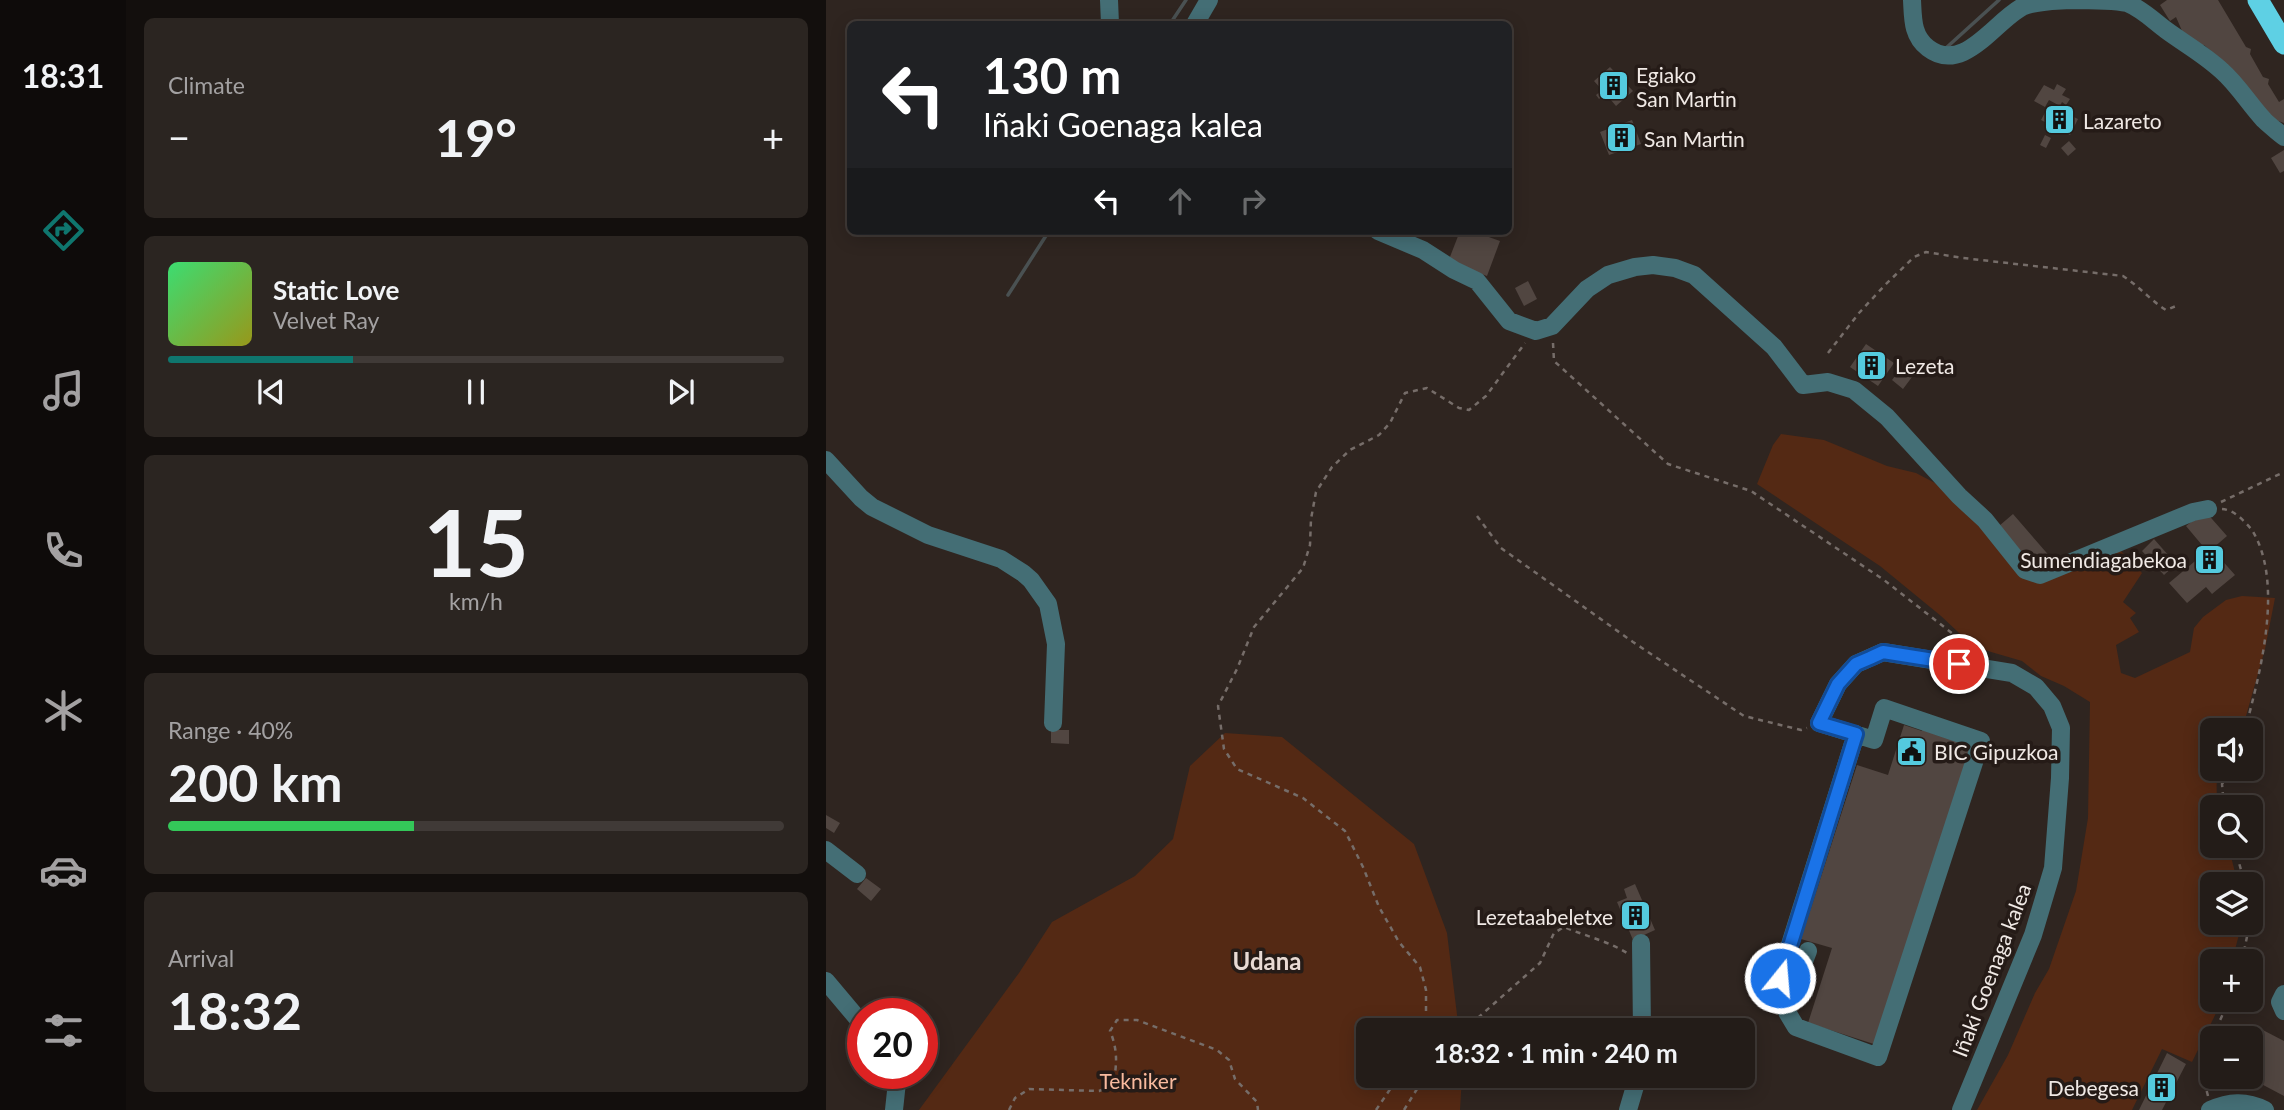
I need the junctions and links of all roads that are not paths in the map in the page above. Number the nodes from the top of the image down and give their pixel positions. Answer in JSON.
{"nodes":[{"id":1,"x":1109,"y":0,"type":"edge"},
{"id":2,"x":1209,"y":0,"type":"edge"},
{"id":3,"x":1912,"y":0,"type":"edge"},
{"id":4,"x":2258,"y":0,"type":"edge"},
{"id":5,"x":1110,"y":21,"type":"edge"},
{"id":6,"x":1197,"y":21,"type":"edge"},
{"id":7,"x":2284,"y":44,"type":"edge"},
{"id":8,"x":2284,"y":137,"type":"edge"},
{"id":9,"x":1387,"y":235,"type":"edge"},
{"id":10,"x":826,"y":460,"type":"edge"},
{"id":11,"x":2208,"y":509,"type":"road end"},
{"id":12,"x":1053,"y":723,"type":"dead end"},
{"id":13,"x":1856,"y":734,"type":"junction"},
{"id":14,"x":826,"y":850,"type":"edge"},
{"id":15,"x":857,"y":874,"type":"dead end"},
{"id":16,"x":1642,"y":950,"type":"road end"},
{"id":17,"x":1808,"y":951,"type":"dead end"},
{"id":18,"x":826,"y":981,"type":"edge"},
{"id":19,"x":2284,"y":994,"type":"edge"},
{"id":20,"x":1772,"y":1002,"type":"dead end"},
{"id":21,"x":847,"y":1006,"type":"edge"},
{"id":22,"x":2284,"y":1011,"type":"edge"},
{"id":23,"x":1642,"y":1018,"type":"edge"},
{"id":24,"x":1634,"y":1088,"type":"edge"},
{"id":25,"x":896,"y":1089,"type":"edge"},
{"id":26,"x":894,"y":1110,"type":"edge"},
{"id":27,"x":1628,"y":1110,"type":"edge"},
{"id":28,"x":1961,"y":1110,"type":"edge"},
{"id":29,"x":2211,"y":1110,"type":"edge"},
{"id":30,"x":2264,"y":1110,"type":"edge"}],
"edges":[{"from":1,"to":5,"type":"street"},
{"from":2,"to":6,"type":"street"},
{"from":3,"to":8,"type":"street"},
{"from":4,"to":7,"type":"highway"},
{"from":9,"to":11,"type":"street"},
{"from":10,"to":12,"type":"street"},
{"from":13,"to":17,"type":"street"},
{"from":13,"to":20,"type":"street"},
{"from":13,"to":28,"type":"street","name":"Iñaki Goenaga kalea"},
{"from":14,"to":15,"type":"street"},
{"from":16,"to":23,"type":"street"},
{"from":18,"to":21,"type":"street"},
{"from":19,"to":22,"type":"street"},
{"from":24,"to":27,"type":"street"},
{"from":25,"to":26,"type":"street"},
{"from":29,"to":30,"type":"street"}]}
